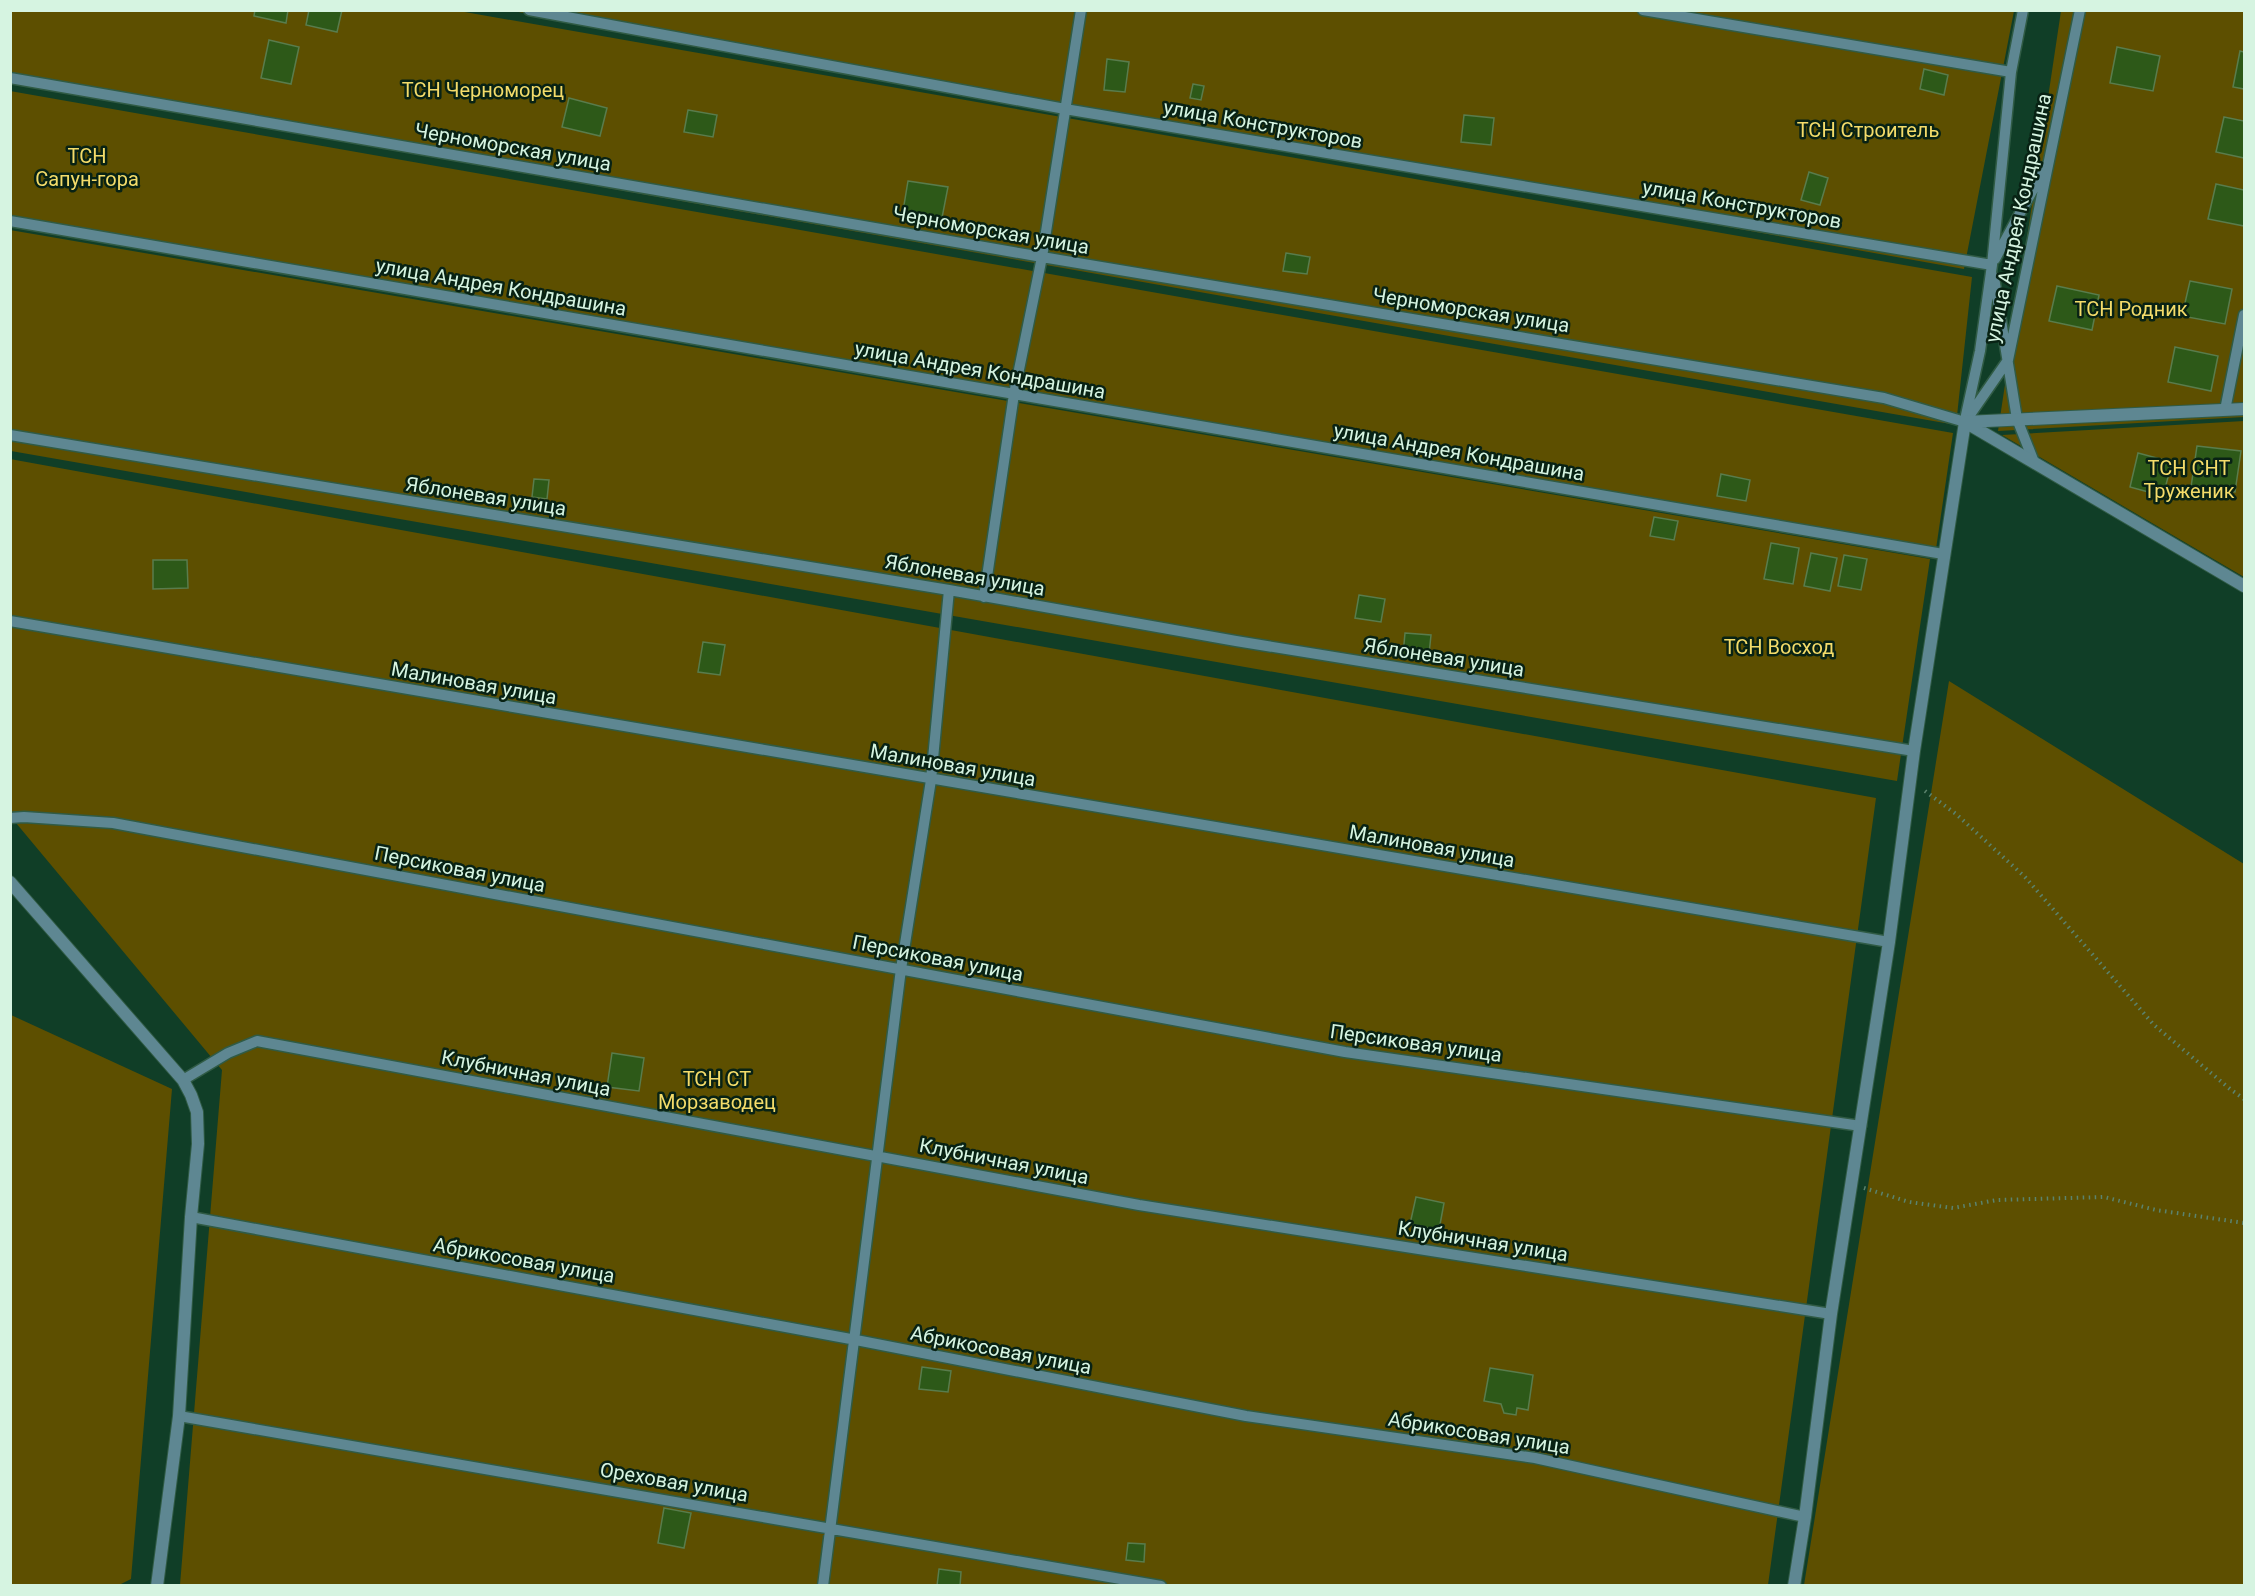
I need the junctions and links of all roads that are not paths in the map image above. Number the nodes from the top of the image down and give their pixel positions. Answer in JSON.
{"nodes":[{"id":1,"x":529,"y":10,"type":"edge"},
{"id":2,"x":1081,"y":10,"type":"edge"},
{"id":3,"x":1642,"y":10,"type":"edge"},
{"id":4,"x":2023,"y":10,"type":"edge"},
{"id":5,"x":2080,"y":10,"type":"edge"},
{"id":6,"x":2011,"y":72,"type":"junction"},
{"id":7,"x":10,"y":78,"type":"edge"},
{"id":8,"x":1065,"y":109,"type":"junction"},
{"id":9,"x":2048,"y":162,"type":"junction"},
{"id":10,"x":10,"y":221,"type":"edge"},
{"id":11,"x":1042,"y":257,"type":"junction"},
{"id":12,"x":1992,"y":265,"type":"junction"},
{"id":13,"x":2244,"y":315,"type":"edge"},
{"id":14,"x":2008,"y":360,"type":"junction"},
{"id":15,"x":1014,"y":394,"type":"junction"},
{"id":16,"x":2244,"y":409,"type":"edge"},
{"id":17,"x":2225,"y":410,"type":"junction"},
{"id":18,"x":2017,"y":419,"type":"junction"},
{"id":19,"x":1965,"y":422,"type":"junction"},
{"id":20,"x":10,"y":435,"type":"edge"},
{"id":21,"x":2034,"y":462,"type":"junction"},
{"id":22,"x":1943,"y":554,"type":"junction"},
{"id":23,"x":2244,"y":586,"type":"edge"},
{"id":24,"x":949,"y":590,"type":"junction"},
{"id":25,"x":984,"y":597,"type":"junction"},
{"id":26,"x":10,"y":621,"type":"edge"},
{"id":27,"x":1914,"y":751,"type":"junction"},
{"id":28,"x":931,"y":780,"type":"junction"},
{"id":29,"x":10,"y":818,"type":"edge"},
{"id":30,"x":10,"y":882,"type":"edge"},
{"id":31,"x":1889,"y":942,"type":"junction"},
{"id":32,"x":901,"y":969,"type":"junction"},
{"id":33,"x":183,"y":1080,"type":"junction"},
{"id":34,"x":1861,"y":1125,"type":"junction"},
{"id":35,"x":879,"y":1156,"type":"junction"},
{"id":36,"x":191,"y":1217,"type":"junction"},
{"id":37,"x":1831,"y":1314,"type":"junction"},
{"id":38,"x":856,"y":1340,"type":"junction"},
{"id":39,"x":179,"y":1416,"type":"junction"},
{"id":40,"x":1805,"y":1517,"type":"junction"},
{"id":41,"x":830,"y":1527,"type":"junction"},
{"id":42,"x":157,"y":1586,"type":"edge"},
{"id":43,"x":823,"y":1586,"type":"edge"},
{"id":44,"x":1161,"y":1586,"type":"edge"},
{"id":45,"x":1794,"y":1586,"type":"edge"}],
"edges":[{"from":1,"to":8,"type":"lane","name":"улица Конструкторов"},
{"from":2,"to":8,"type":"lane"},
{"from":3,"to":6,"type":"lane"},
{"from":4,"to":6,"type":"lane"},
{"from":5,"to":9,"type":"lane","name":"улица Андрея Кондрашина"},
{"from":6,"to":12,"type":"lane"},
{"from":7,"to":11,"type":"lane","name":"Черноморская улица"},
{"from":8,"to":11,"type":"lane"},
{"from":8,"to":12,"type":"lane","name":"улица Конструкторов"},
{"from":9,"to":12,"type":"lane"},
{"from":9,"to":14,"type":"lane","name":"улица Андрея Кондрашина"},
{"from":10,"to":15,"type":"lane","name":"улица Андрея Кондрашина"},
{"from":11,"to":15,"type":"lane"},
{"from":11,"to":19,"type":"lane","name":"Черноморская улица"},
{"from":12,"to":14,"type":"lane"},
{"from":12,"to":19,"type":"lane"},
{"from":13,"to":17,"type":"lane"},
{"from":14,"to":18,"type":"lane"},
{"from":14,"to":19,"type":"lane","name":"улица Андрея Кондрашина"},
{"from":15,"to":22,"type":"lane","name":"улица Андрея Кондрашина"},
{"from":15,"to":25,"type":"lane"},
{"from":16,"to":17,"type":"street"},
{"from":17,"to":18,"type":"street"},
{"from":18,"to":19,"type":"street"},
{"from":18,"to":21,"type":"lane"},
{"from":19,"to":21,"type":"street"},
{"from":19,"to":22,"type":"street"},
{"from":20,"to":24,"type":"lane","name":"Яблоневая улица"},
{"from":21,"to":23,"type":"street"},
{"from":22,"to":27,"type":"street"},
{"from":24,"to":25,"type":"lane","name":"Яблоневая улица"},
{"from":24,"to":28,"type":"lane"},
{"from":25,"to":27,"type":"lane","name":"Яблоневая улица"},
{"from":26,"to":28,"type":"lane","name":"Малиновая улица"},
{"from":27,"to":31,"type":"street"},
{"from":28,"to":31,"type":"lane","name":"Малиновая улица"},
{"from":28,"to":32,"type":"lane"},
{"from":29,"to":32,"type":"lane","name":"Персиковая улица"},
{"from":30,"to":33,"type":"street"},
{"from":31,"to":34,"type":"street"},
{"from":32,"to":34,"type":"lane","name":"Персиковая улица"},
{"from":32,"to":35,"type":"lane"},
{"from":33,"to":35,"type":"lane","name":"Клубничная улица"},
{"from":33,"to":36,"type":"street"},
{"from":34,"to":37,"type":"street"},
{"from":35,"to":37,"type":"lane","name":"Клубничная улица"},
{"from":35,"to":38,"type":"lane"},
{"from":36,"to":38,"type":"lane","name":"Абрикосовая улица"},
{"from":36,"to":39,"type":"street"},
{"from":37,"to":40,"type":"street"},
{"from":38,"to":40,"type":"lane","name":"Абрикосовая улица"},
{"from":38,"to":41,"type":"lane"},
{"from":39,"to":41,"type":"lane","name":"Ореховая улица"},
{"from":39,"to":42,"type":"street"},
{"from":40,"to":45,"type":"street"},
{"from":41,"to":43,"type":"lane"},
{"from":41,"to":44,"type":"lane","name":"Ореховая улица"}]}
